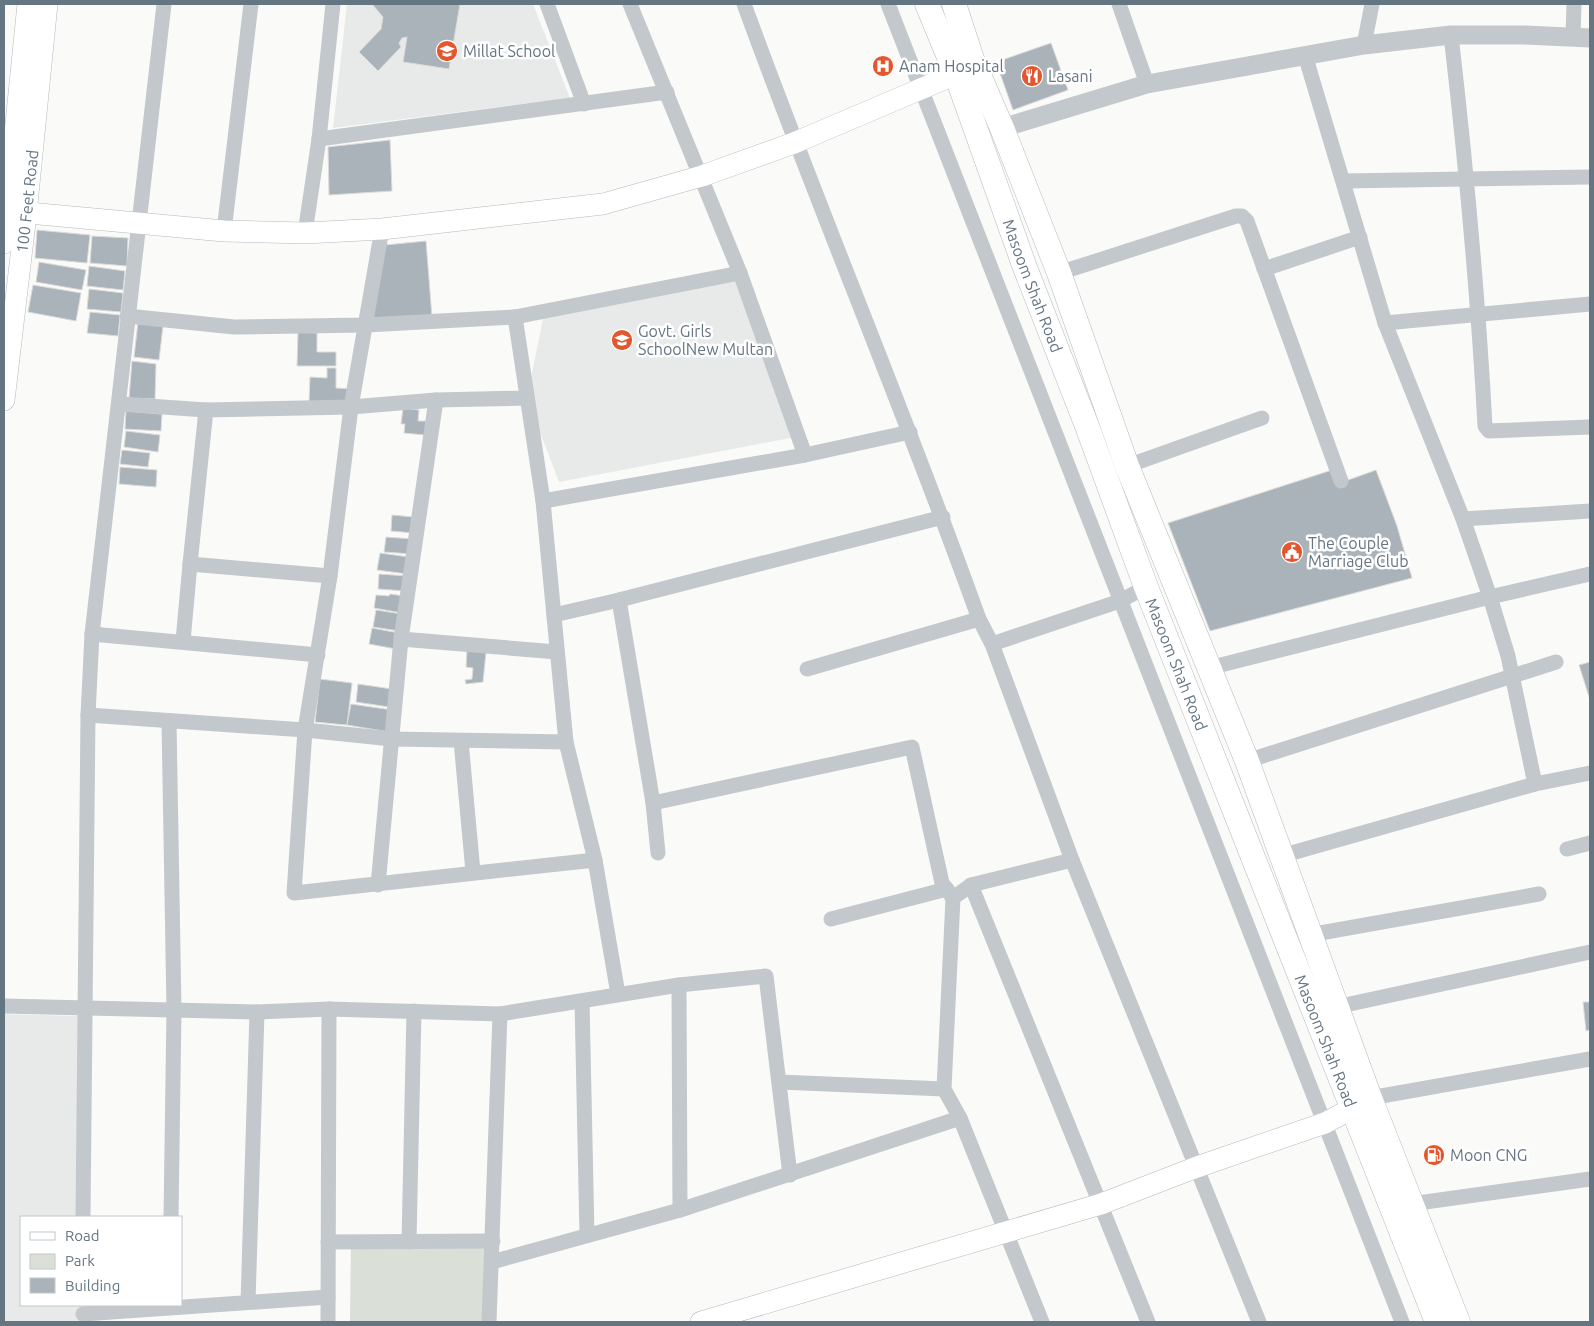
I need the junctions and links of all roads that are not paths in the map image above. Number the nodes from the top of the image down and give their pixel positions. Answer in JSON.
{"nodes":[{"id":1,"x":28,"y":4,"type":"edge"},
{"id":2,"x":47,"y":4,"type":"edge"},
{"id":3,"x":164,"y":4,"type":"edge"},
{"id":4,"x":251,"y":4,"type":"edge"},
{"id":5,"x":333,"y":4,"type":"edge"},
{"id":6,"x":546,"y":4,"type":"edge"},
{"id":7,"x":630,"y":4,"type":"edge"},
{"id":8,"x":744,"y":4,"type":"edge"},
{"id":9,"x":888,"y":4,"type":"edge"},
{"id":10,"x":927,"y":4,"type":"edge"},
{"id":11,"x":954,"y":4,"type":"edge"},
{"id":12,"x":1119,"y":4,"type":"edge"},
{"id":13,"x":1372,"y":4,"type":"edge"},
{"id":14,"x":1574,"y":4,"type":"edge"},
{"id":15,"x":1451,"y":35,"type":"junction"},
{"id":16,"x":1582,"y":37,"type":"edge"},
{"id":17,"x":1364,"y":45,"type":"junction"},
{"id":18,"x":1305,"y":55,"type":"junction"},
{"id":19,"x":956,"y":74,"type":"junction"},
{"id":20,"x":1147,"y":84,"type":"junction"},
{"id":21,"x":921,"y":89,"type":"junction"},
{"id":22,"x":667,"y":92,"type":"junction"},
{"id":23,"x":584,"y":104,"type":"junction"},
{"id":24,"x":1002,"y":128,"type":"junction"},
{"id":25,"x":319,"y":139,"type":"junction"},
{"id":26,"x":794,"y":143,"type":"junction"},
{"id":27,"x":702,"y":176,"type":"junction"},
{"id":28,"x":1590,"y":177,"type":"edge"},
{"id":29,"x":1468,"y":178,"type":"junction"},
{"id":30,"x":1344,"y":181,"type":"junction"},
{"id":31,"x":17,"y":212,"type":"junction"},
{"id":32,"x":138,"y":225,"type":"junction"},
{"id":33,"x":382,"y":229,"type":"junction"},
{"id":34,"x":224,"y":231,"type":"junction"},
{"id":35,"x":305,"y":233,"type":"junction"},
{"id":36,"x":1360,"y":237,"type":"junction"},
{"id":37,"x":4,"y":243,"type":"edge"},
{"id":38,"x":1055,"y":264,"type":"junction"},
{"id":39,"x":1024,"y":265,"type":"junction"},
{"id":40,"x":1264,"y":269,"type":"junction"},
{"id":41,"x":740,"y":274,"type":"junction"},
{"id":42,"x":1590,"y":304,"type":"edge"},
{"id":43,"x":1479,"y":314,"type":"junction"},
{"id":44,"x":127,"y":316,"type":"junction"},
{"id":45,"x":515,"y":318,"type":"junction"},
{"id":46,"x":1385,"y":323,"type":"junction"},
{"id":47,"x":366,"y":325,"type":"junction"},
{"id":48,"x":526,"y":398,"type":"junction"},
{"id":49,"x":4,"y":400,"type":"edge"},
{"id":50,"x":436,"y":400,"type":"junction"},
{"id":51,"x":118,"y":404,"type":"junction"},
{"id":52,"x":351,"y":407,"type":"junction"},
{"id":53,"x":206,"y":410,"type":"junction"},
{"id":54,"x":1262,"y":418,"type":"dead end"},
{"id":55,"x":1590,"y":427,"type":"edge"},
{"id":56,"x":910,"y":432,"type":"junction"},
{"id":57,"x":805,"y":455,"type":"junction"},
{"id":58,"x":1128,"y":466,"type":"junction"},
{"id":59,"x":1341,"y":481,"type":"dead end"},
{"id":60,"x":543,"y":501,"type":"junction"},
{"id":61,"x":1590,"y":511,"type":"edge"},
{"id":62,"x":943,"y":517,"type":"junction"},
{"id":63,"x":1463,"y":519,"type":"junction"},
{"id":64,"x":190,"y":564,"type":"junction"},
{"id":65,"x":1590,"y":574,"type":"edge"},
{"id":66,"x":330,"y":576,"type":"junction"},
{"id":67,"x":1178,"y":593,"type":"junction"},
{"id":68,"x":1149,"y":596,"type":"junction"},
{"id":69,"x":1490,"y":596,"type":"junction"},
{"id":70,"x":619,"y":600,"type":"junction"},
{"id":71,"x":1120,"y":601,"type":"junction"},
{"id":72,"x":554,"y":615,"type":"junction"},
{"id":73,"x":979,"y":618,"type":"junction"},
{"id":74,"x":92,"y":634,"type":"junction"},
{"id":75,"x":401,"y":639,"type":"junction"},
{"id":76,"x":183,"y":641,"type":"junction"},
{"id":77,"x":992,"y":644,"type":"junction"},
{"id":78,"x":557,"y":652,"type":"junction"},
{"id":79,"x":318,"y":655,"type":"junction"},
{"id":80,"x":1556,"y":662,"type":"dead end"},
{"id":81,"x":1209,"y":668,"type":"junction"},
{"id":82,"x":807,"y":669,"type":"dead end"},
{"id":83,"x":1512,"y":676,"type":"junction"},
{"id":84,"x":88,"y":715,"type":"junction"},
{"id":85,"x":169,"y":721,"type":"junction"},
{"id":86,"x":305,"y":730,"type":"junction"},
{"id":87,"x":392,"y":739,"type":"junction"},
{"id":88,"x":462,"y":741,"type":"junction"},
{"id":89,"x":566,"y":742,"type":"junction"},
{"id":90,"x":1247,"y":761,"type":"junction"},
{"id":91,"x":1590,"y":773,"type":"edge"},
{"id":92,"x":1536,"y":784,"type":"junction"},
{"id":93,"x":653,"y":803,"type":"junction"},
{"id":94,"x":1590,"y":843,"type":"edge"},
{"id":95,"x":1567,"y":850,"type":"dead end"},
{"id":96,"x":658,"y":853,"type":"dead end"},
{"id":97,"x":1281,"y":856,"type":"junction"},
{"id":98,"x":596,"y":860,"type":"junction"},
{"id":99,"x":1072,"y":860,"type":"junction"},
{"id":100,"x":473,"y":872,"type":"junction"},
{"id":101,"x":378,"y":885,"type":"junction"},
{"id":102,"x":971,"y":885,"type":"junction"},
{"id":103,"x":950,"y":893,"type":"junction"},
{"id":104,"x":1539,"y":894,"type":"dead end"},
{"id":105,"x":831,"y":919,"type":"dead end"},
{"id":106,"x":1309,"y":936,"type":"junction"},
{"id":107,"x":1590,"y":952,"type":"edge"},
{"id":108,"x":679,"y":985,"type":"junction"},
{"id":109,"x":618,"y":994,"type":"junction"},
{"id":110,"x":582,"y":1001,"type":"junction"},
{"id":111,"x":4,"y":1006,"type":"edge"},
{"id":112,"x":1336,"y":1007,"type":"junction"},
{"id":113,"x":84,"y":1009,"type":"junction"},
{"id":114,"x":330,"y":1009,"type":"junction"},
{"id":115,"x":174,"y":1010,"type":"junction"},
{"id":116,"x":414,"y":1011,"type":"junction"},
{"id":117,"x":257,"y":1012,"type":"junction"},
{"id":118,"x":500,"y":1014,"type":"junction"},
{"id":119,"x":1590,"y":1058,"type":"edge"},
{"id":120,"x":780,"y":1082,"type":"junction"},
{"id":121,"x":944,"y":1089,"type":"junction"},
{"id":122,"x":1360,"y":1103,"type":"junction"},
{"id":123,"x":960,"y":1118,"type":"junction"},
{"id":124,"x":1325,"y":1124,"type":"junction"},
{"id":125,"x":1197,"y":1167,"type":"junction"},
{"id":126,"x":790,"y":1175,"type":"junction"},
{"id":127,"x":1590,"y":1179,"type":"edge"},
{"id":128,"x":1101,"y":1204,"type":"junction"},
{"id":129,"x":1411,"y":1204,"type":"junction"},
{"id":130,"x":680,"y":1210,"type":"junction"},
{"id":131,"x":83,"y":1216,"type":"edge"},
{"id":132,"x":171,"y":1216,"type":"edge"},
{"id":133,"x":1006,"y":1233,"type":"junction"},
{"id":134,"x":587,"y":1235,"type":"junction"},
{"id":135,"x":493,"y":1241,"type":"junction"},
{"id":136,"x":328,"y":1242,"type":"junction"},
{"id":137,"x":409,"y":1242,"type":"junction"},
{"id":138,"x":492,"y":1262,"type":"junction"},
{"id":139,"x":328,"y":1297,"type":"junction"},
{"id":140,"x":248,"y":1302,"type":"junction"},
{"id":141,"x":182,"y":1305,"type":"edge"},
{"id":142,"x":169,"y":1306,"type":"edge"},
{"id":143,"x":83,"y":1314,"type":"edge"},
{"id":144,"x":328,"y":1322,"type":"edge"},
{"id":145,"x":489,"y":1322,"type":"edge"},
{"id":146,"x":701,"y":1322,"type":"edge"},
{"id":147,"x":1042,"y":1322,"type":"edge"},
{"id":148,"x":1148,"y":1322,"type":"edge"},
{"id":149,"x":1259,"y":1322,"type":"edge"},
{"id":150,"x":1402,"y":1322,"type":"edge"},
{"id":151,"x":1437,"y":1322,"type":"edge"},
{"id":152,"x":1458,"y":1322,"type":"edge"}],
"edges":[{"from":1,"to":31,"type":"main road","name":"100 Feet Road"},
{"from":2,"to":31,"type":"main road","name":"100 Feet Road"},
{"from":3,"to":32,"type":"street"},
{"from":4,"to":34,"type":"street"},
{"from":5,"to":25,"type":"street"},
{"from":6,"to":23,"type":"street"},
{"from":7,"to":22,"type":"street"},
{"from":8,"to":26,"type":"street"},
{"from":9,"to":21,"type":"street"},
{"from":10,"to":19,"type":"main road","name":"Masoom Shah Road"},
{"from":11,"to":24,"type":"main road","name":"Masoom Shah Road"},
{"from":12,"to":20,"type":"street"},
{"from":13,"to":17,"type":"street"},
{"from":14,"to":16,"type":"street"},
{"from":15,"to":16,"type":"street"},
{"from":15,"to":17,"type":"street"},
{"from":15,"to":29,"type":"street"},
{"from":17,"to":18,"type":"street"},
{"from":18,"to":20,"type":"street"},
{"from":18,"to":30,"type":"street"},
{"from":19,"to":21,"type":"main road"},
{"from":19,"to":39,"type":"main road","name":"Masoom Shah Road"},
{"from":20,"to":24,"type":"street"},
{"from":21,"to":26,"type":"main road"},
{"from":21,"to":71,"type":"street"},
{"from":22,"to":23,"type":"street"},
{"from":22,"to":27,"type":"street"},
{"from":23,"to":25,"type":"street"},
{"from":24,"to":38,"type":"main road","name":"Masoom Shah Road"},
{"from":25,"to":35,"type":"street"},
{"from":26,"to":27,"type":"main road"},
{"from":26,"to":56,"type":"street"},
{"from":27,"to":33,"type":"main road"},
{"from":27,"to":41,"type":"street"},
{"from":28,"to":29,"type":"street"},
{"from":29,"to":30,"type":"street"},
{"from":29,"to":43,"type":"street"},
{"from":30,"to":36,"type":"street"},
{"from":31,"to":32,"type":"main road"},
{"from":31,"to":37,"type":"main road","name":"100 Feet Road"},
{"from":31,"to":49,"type":"main road","name":"100 Feet Road"},
{"from":32,"to":34,"type":"main road"},
{"from":32,"to":44,"type":"street"},
{"from":33,"to":35,"type":"main road"},
{"from":33,"to":47,"type":"street"},
{"from":34,"to":35,"type":"main road"},
{"from":36,"to":40,"type":"street"},
{"from":36,"to":46,"type":"street"},
{"from":38,"to":39,"type":"main road"},
{"from":38,"to":40,"type":"street"},
{"from":38,"to":58,"type":"main road","name":"Masoom Shah Road"},
{"from":39,"to":68,"type":"main road","name":"Masoom Shah Road"},
{"from":40,"to":59,"type":"street"},
{"from":41,"to":45,"type":"street"},
{"from":41,"to":57,"type":"street"},
{"from":42,"to":43,"type":"street"},
{"from":43,"to":46,"type":"street"},
{"from":43,"to":55,"type":"street"},
{"from":44,"to":47,"type":"street"},
{"from":44,"to":51,"type":"street"},
{"from":45,"to":47,"type":"street"},
{"from":45,"to":48,"type":"street"},
{"from":46,"to":63,"type":"street"},
{"from":47,"to":52,"type":"street"},
{"from":48,"to":50,"type":"street"},
{"from":48,"to":60,"type":"street"},
{"from":50,"to":52,"type":"street"},
{"from":50,"to":75,"type":"street"},
{"from":51,"to":53,"type":"street"},
{"from":51,"to":74,"type":"street"},
{"from":52,"to":53,"type":"street"},
{"from":52,"to":66,"type":"street"},
{"from":53,"to":64,"type":"street"},
{"from":54,"to":58,"type":"street"},
{"from":56,"to":57,"type":"street"},
{"from":56,"to":62,"type":"street"},
{"from":57,"to":60,"type":"street"},
{"from":58,"to":67,"type":"main road","name":"Masoom Shah Road"},
{"from":60,"to":72,"type":"street"},
{"from":61,"to":63,"type":"street"},
{"from":62,"to":70,"type":"street"},
{"from":62,"to":73,"type":"street"},
{"from":63,"to":69,"type":"street"},
{"from":64,"to":66,"type":"street"},
{"from":64,"to":76,"type":"street"},
{"from":65,"to":69,"type":"street"},
{"from":66,"to":79,"type":"street"},
{"from":67,"to":68,"type":"street"},
{"from":67,"to":81,"type":"main road","name":"Masoom Shah Road"},
{"from":68,"to":71,"type":"street"},
{"from":68,"to":122,"type":"main road","name":"Masoom Shah Road"},
{"from":69,"to":81,"type":"street"},
{"from":69,"to":83,"type":"street"},
{"from":70,"to":72,"type":"street"},
{"from":70,"to":93,"type":"street"},
{"from":71,"to":77,"type":"street"},
{"from":71,"to":124,"type":"street"},
{"from":72,"to":78,"type":"street"},
{"from":73,"to":77,"type":"street"},
{"from":73,"to":82,"type":"street"},
{"from":74,"to":76,"type":"street"},
{"from":74,"to":84,"type":"street"},
{"from":75,"to":78,"type":"street"},
{"from":75,"to":87,"type":"street"},
{"from":76,"to":79,"type":"street"},
{"from":77,"to":99,"type":"street"},
{"from":78,"to":89,"type":"street"},
{"from":79,"to":86,"type":"street"},
{"from":80,"to":83,"type":"street"},
{"from":81,"to":90,"type":"main road","name":"Masoom Shah Road"},
{"from":83,"to":90,"type":"street"},
{"from":83,"to":92,"type":"street"},
{"from":84,"to":85,"type":"street"},
{"from":84,"to":113,"type":"street"},
{"from":85,"to":86,"type":"street"},
{"from":85,"to":115,"type":"street"},
{"from":86,"to":87,"type":"street"},
{"from":86,"to":101,"type":"street"},
{"from":87,"to":88,"type":"street"},
{"from":87,"to":101,"type":"street"},
{"from":88,"to":89,"type":"street"},
{"from":88,"to":100,"type":"street"},
{"from":89,"to":98,"type":"street"},
{"from":90,"to":97,"type":"main road","name":"Masoom Shah Road"},
{"from":91,"to":92,"type":"street"},
{"from":92,"to":97,"type":"street"},
{"from":93,"to":96,"type":"street"},
{"from":93,"to":103,"type":"street"},
{"from":94,"to":95,"type":"street"},
{"from":97,"to":106,"type":"main road","name":"Masoom Shah Road"},
{"from":98,"to":100,"type":"street"},
{"from":98,"to":109,"type":"street"},
{"from":99,"to":102,"type":"street"},
{"from":99,"to":125,"type":"street"},
{"from":100,"to":101,"type":"street"},
{"from":102,"to":103,"type":"street"},
{"from":102,"to":128,"type":"street"},
{"from":103,"to":105,"type":"street"},
{"from":103,"to":121,"type":"street"},
{"from":104,"to":106,"type":"street"},
{"from":106,"to":112,"type":"main road","name":"Masoom Shah Road"},
{"from":107,"to":112,"type":"street"},
{"from":108,"to":109,"type":"street"},
{"from":108,"to":120,"type":"street"},
{"from":108,"to":130,"type":"street"},
{"from":109,"to":110,"type":"street"},
{"from":110,"to":118,"type":"street"},
{"from":110,"to":134,"type":"street"},
{"from":111,"to":113,"type":"street"},
{"from":112,"to":122,"type":"main road","name":"Masoom Shah Road"},
{"from":113,"to":115,"type":"street"},
{"from":113,"to":131,"type":"street"},
{"from":114,"to":116,"type":"street"},
{"from":114,"to":117,"type":"street"},
{"from":114,"to":136,"type":"street"},
{"from":115,"to":117,"type":"street"},
{"from":115,"to":132,"type":"street"},
{"from":116,"to":118,"type":"street"},
{"from":116,"to":137,"type":"street"},
{"from":117,"to":140,"type":"street"},
{"from":118,"to":135,"type":"street"},
{"from":119,"to":122,"type":"street"},
{"from":120,"to":121,"type":"street"},
{"from":120,"to":126,"type":"street"},
{"from":121,"to":123,"type":"street"},
{"from":122,"to":124,"type":"main road"},
{"from":122,"to":129,"type":"main road","name":"Masoom Shah Road"},
{"from":122,"to":151,"type":"main road","name":"Masoom Shah Road"},
{"from":123,"to":126,"type":"street"},
{"from":123,"to":133,"type":"street"},
{"from":124,"to":125,"type":"main road"},
{"from":124,"to":150,"type":"street"},
{"from":125,"to":128,"type":"main road"},
{"from":125,"to":149,"type":"street"},
{"from":126,"to":130,"type":"street"},
{"from":127,"to":129,"type":"street"},
{"from":128,"to":133,"type":"main road"},
{"from":128,"to":148,"type":"street"},
{"from":129,"to":152,"type":"main road","name":"Masoom Shah Road"},
{"from":130,"to":134,"type":"street"},
{"from":133,"to":146,"type":"main road"},
{"from":133,"to":147,"type":"street"},
{"from":134,"to":138,"type":"street"},
{"from":135,"to":137,"type":"street"},
{"from":135,"to":138,"type":"street"},
{"from":136,"to":137,"type":"street"},
{"from":136,"to":139,"type":"street"},
{"from":138,"to":145,"type":"street"},
{"from":139,"to":140,"type":"street"},
{"from":139,"to":144,"type":"street"},
{"from":140,"to":141,"type":"street"},
{"from":142,"to":143,"type":"street"}]}
